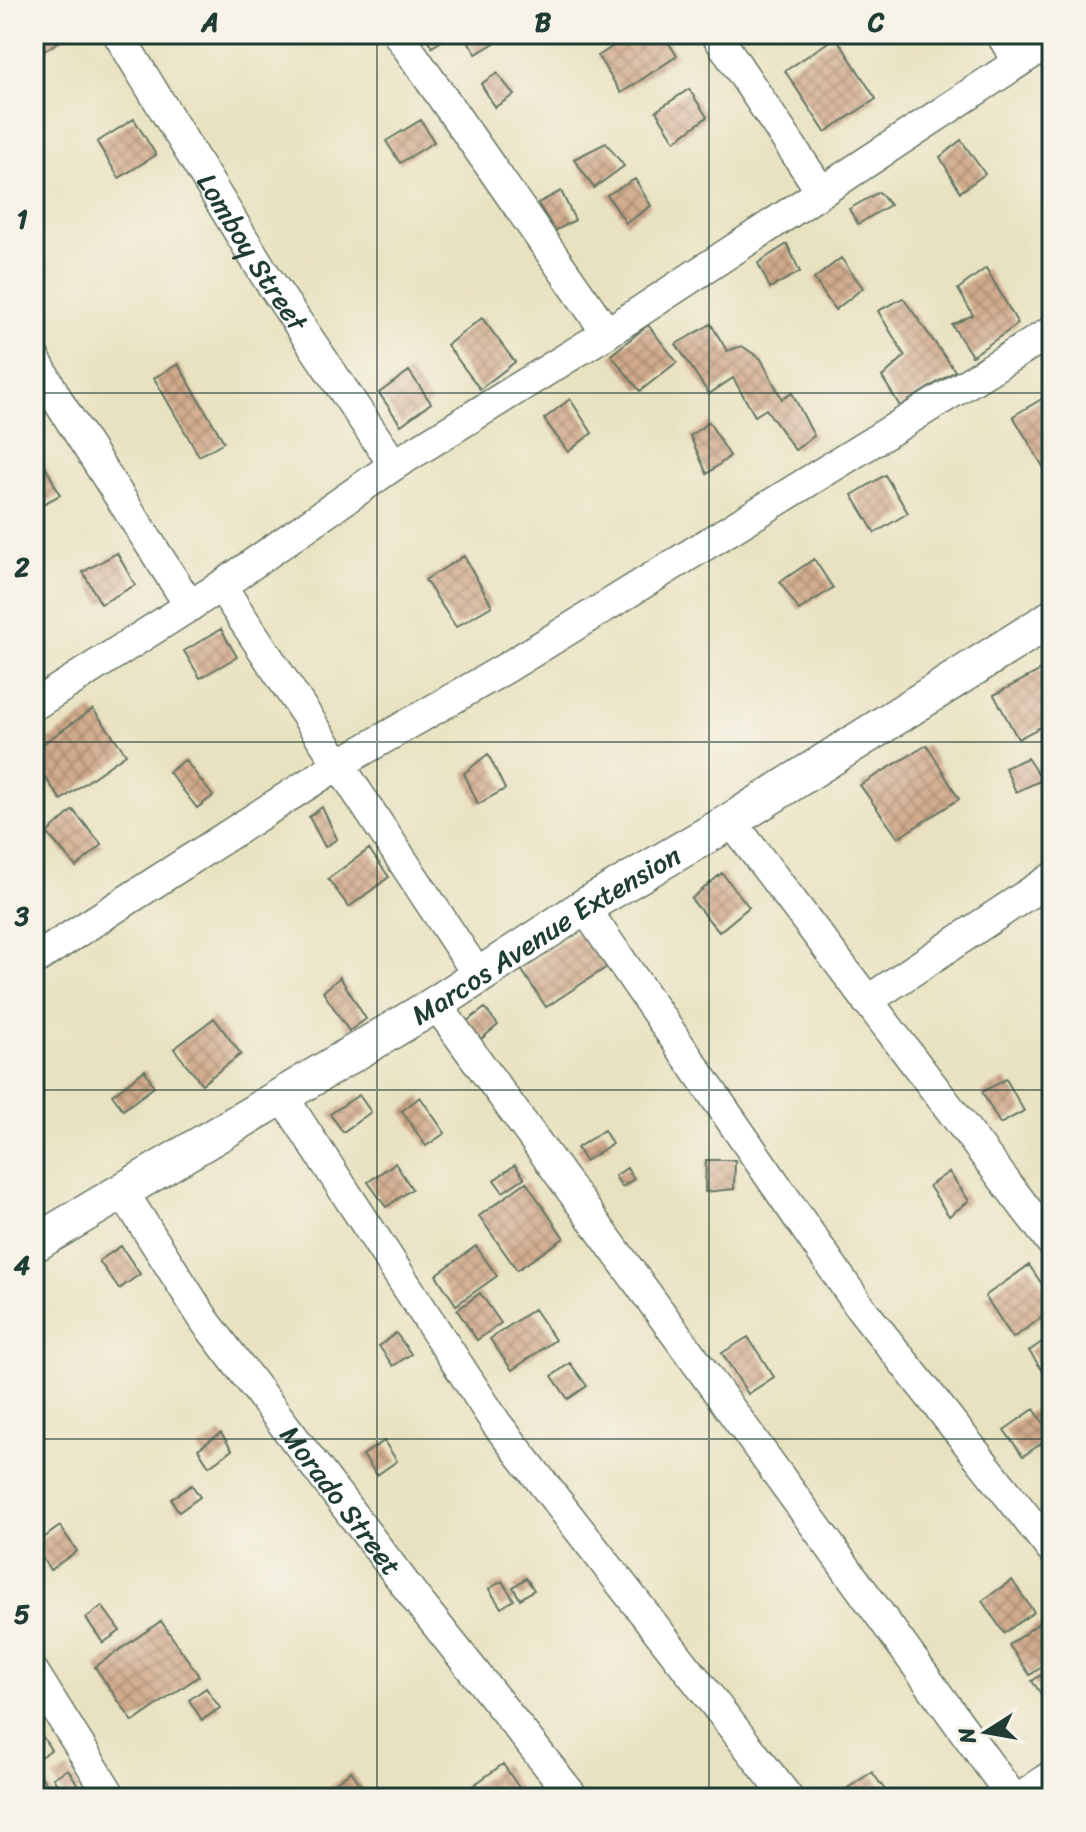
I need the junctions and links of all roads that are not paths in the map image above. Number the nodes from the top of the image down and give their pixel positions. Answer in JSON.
{"nodes":[{"id":1,"x":118,"y":34,"type":"edge"},
{"id":2,"x":398,"y":34,"type":"edge"},
{"id":3,"x":716,"y":34,"type":"edge"},
{"id":4,"x":1001,"y":34,"type":"edge"},
{"id":5,"x":1052,"y":40,"type":"edge"},
{"id":6,"x":1017,"y":60,"type":"junction"},
{"id":7,"x":821,"y":191,"type":"junction"},
{"id":8,"x":1052,"y":331,"type":"edge"},
{"id":9,"x":607,"y":333,"type":"junction"},
{"id":10,"x":34,"y":357,"type":"edge"},
{"id":11,"x":394,"y":465,"type":"junction"},
{"id":12,"x":221,"y":586,"type":"junction"},
{"id":13,"x":190,"y":606,"type":"junction"},
{"id":14,"x":1052,"y":618,"type":"edge"},
{"id":15,"x":34,"y":705,"type":"edge"},
{"id":16,"x":339,"y":764,"type":"junction"},
{"id":17,"x":731,"y":821,"type":"junction"},
{"id":18,"x":1052,"y":878,"type":"edge"},
{"id":19,"x":584,"y":907,"type":"junction"},
{"id":20,"x":34,"y":960,"type":"edge"},
{"id":21,"x":478,"y":975,"type":"junction"},
{"id":22,"x":867,"y":1001,"type":"junction"},
{"id":23,"x":436,"y":1004,"type":"junction"},
{"id":24,"x":283,"y":1097,"type":"junction"},
{"id":25,"x":123,"y":1192,"type":"junction"},
{"id":26,"x":1052,"y":1243,"type":"edge"},
{"id":27,"x":34,"y":1244,"type":"edge"},
{"id":28,"x":1052,"y":1550,"type":"edge"},
{"id":29,"x":34,"y":1673,"type":"edge"},
{"id":30,"x":1052,"y":1775,"type":"edge"},
{"id":31,"x":112,"y":1798,"type":"edge"},
{"id":32,"x":574,"y":1798,"type":"edge"},
{"id":33,"x":788,"y":1798,"type":"edge"},
{"id":34,"x":1013,"y":1798,"type":"edge"},
{"id":35,"x":1021,"y":1798,"type":"edge"}],
"edges":[{"from":1,"to":11,"type":"street","name":"Lomboy Street"},
{"from":2,"to":9,"type":"street"},
{"from":3,"to":7,"type":"street"},
{"from":4,"to":6,"type":"street"},
{"from":5,"to":6,"type":"street"},
{"from":6,"to":7,"type":"street"},
{"from":7,"to":9,"type":"street"},
{"from":8,"to":16,"type":"street"},
{"from":9,"to":11,"type":"street"},
{"from":10,"to":13,"type":"street"},
{"from":11,"to":12,"type":"street"},
{"from":12,"to":13,"type":"street"},
{"from":12,"to":16,"type":"street"},
{"from":13,"to":15,"type":"street"},
{"from":14,"to":17,"type":"street","name":"Marcos Avenue Extension"},
{"from":16,"to":20,"type":"street"},
{"from":16,"to":21,"type":"street"},
{"from":17,"to":19,"type":"street","name":"Marcos Avenue Extension"},
{"from":17,"to":22,"type":"street"},
{"from":18,"to":22,"type":"street"},
{"from":19,"to":21,"type":"street","name":"Marcos Avenue Extension"},
{"from":19,"to":28,"type":"street"},
{"from":21,"to":23,"type":"street","name":"Marcos Avenue Extension"},
{"from":22,"to":26,"type":"street"},
{"from":23,"to":24,"type":"street","name":"Marcos Avenue Extension"},
{"from":23,"to":34,"type":"street"},
{"from":24,"to":25,"type":"street","name":"Marcos Avenue Extension"},
{"from":24,"to":33,"type":"street"},
{"from":25,"to":27,"type":"street","name":"Marcos Avenue Extension"},
{"from":25,"to":32,"type":"street","name":"Morado Street"},
{"from":29,"to":31,"type":"street"},
{"from":30,"to":35,"type":"street"}]}
